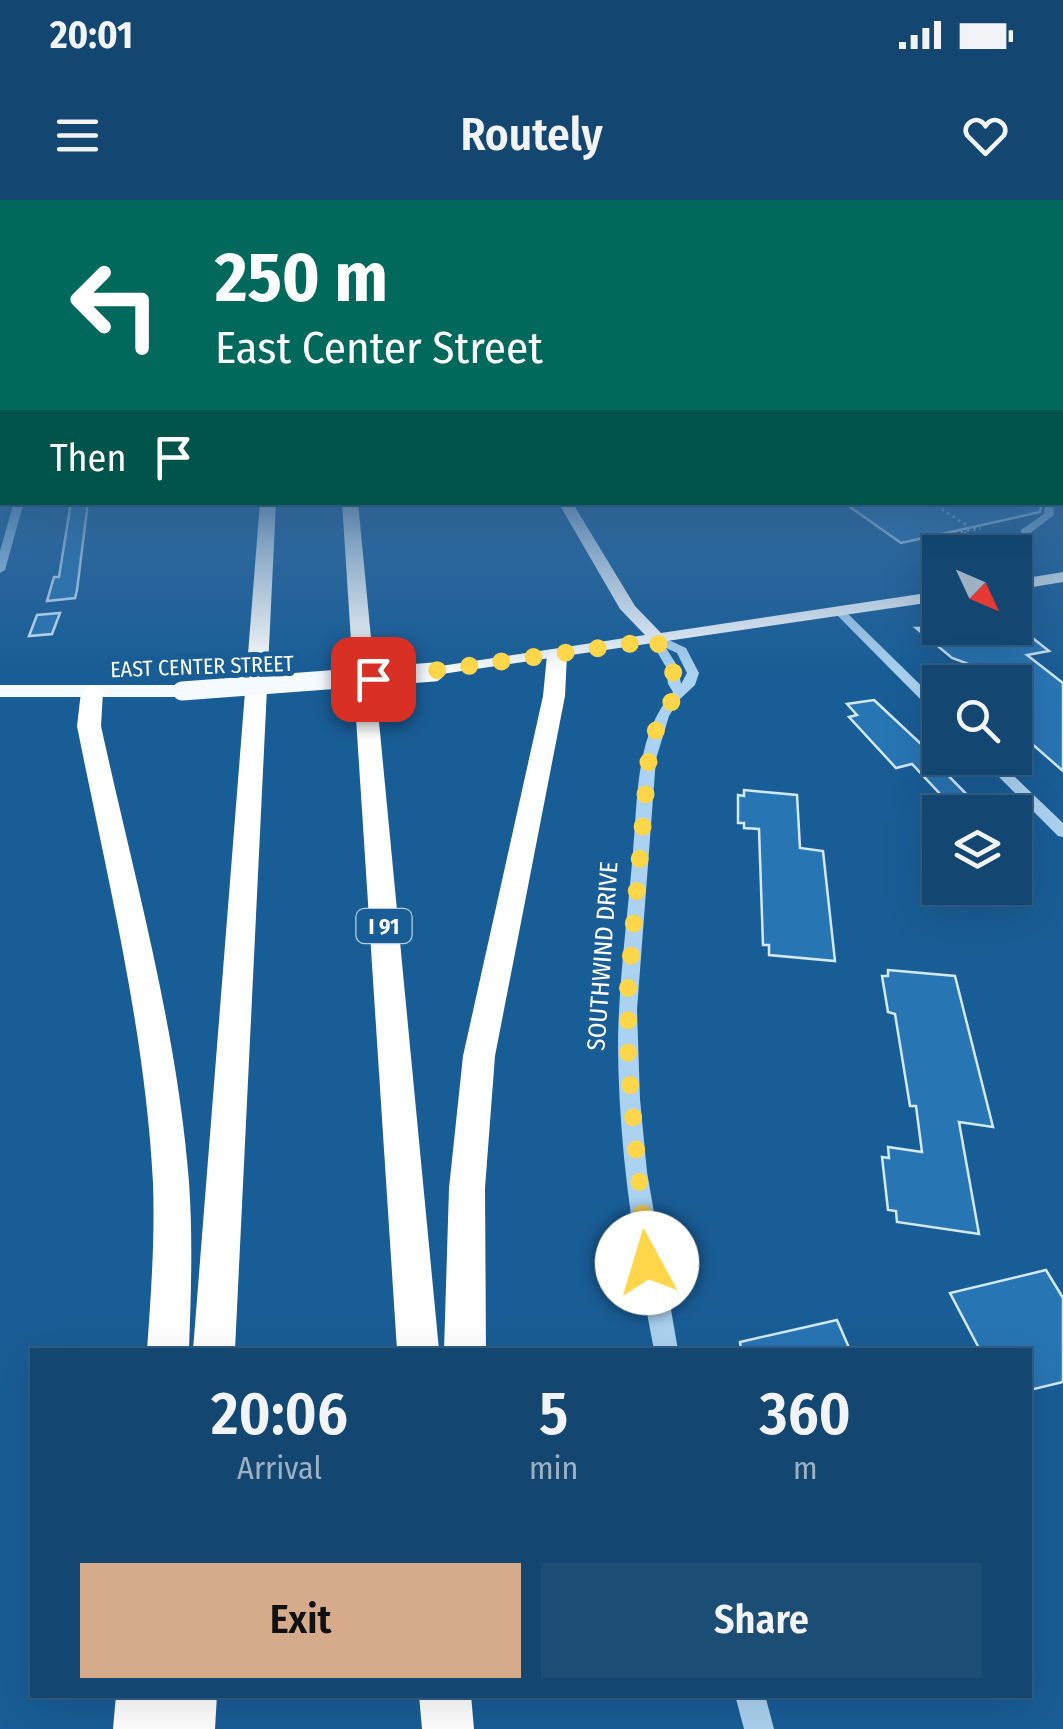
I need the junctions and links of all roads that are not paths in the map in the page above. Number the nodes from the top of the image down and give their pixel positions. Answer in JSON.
{"nodes":[{"id":1,"x":11,"y":532,"type":"edge"},
{"id":2,"x":266,"y":532,"type":"edge"},
{"id":3,"x":352,"y":532,"type":"edge"},
{"id":4,"x":584,"y":532,"type":"edge"},
{"id":5,"x":0,"y":570,"type":"edge"},
{"id":6,"x":1063,"y":577,"type":"edge"},
{"id":7,"x":1032,"y":582,"type":"edge"},
{"id":8,"x":922,"y":599,"type":"edge"},
{"id":9,"x":839,"y":611,"type":"junction"},
{"id":10,"x":658,"y":640,"type":"junction"},
{"id":11,"x":557,"y":656,"type":"junction"},
{"id":12,"x":678,"y":690,"type":"junction"},
{"id":13,"x":0,"y":692,"type":"edge"},
{"id":14,"x":92,"y":692,"type":"junction"},
{"id":15,"x":922,"y":693,"type":"edge"},
{"id":16,"x":1004,"y":775,"type":"edge"},
{"id":17,"x":1063,"y":832,"type":"edge"},
{"id":18,"x":168,"y":1348,"type":"edge"},
{"id":19,"x":214,"y":1348,"type":"edge"},
{"id":20,"x":418,"y":1348,"type":"edge"},
{"id":21,"x":465,"y":1348,"type":"edge"},
{"id":22,"x":666,"y":1348,"type":"edge"},
{"id":23,"x":142,"y":1698,"type":"edge"},
{"id":24,"x":192,"y":1698,"type":"edge"},
{"id":25,"x":445,"y":1698,"type":"edge"},
{"id":26,"x":751,"y":1698,"type":"edge"},
{"id":27,"x":139,"y":1729,"type":"edge"},
{"id":28,"x":189,"y":1729,"type":"edge"},
{"id":29,"x":448,"y":1729,"type":"edge"},
{"id":30,"x":759,"y":1729,"type":"edge"}],
"edges":[{"from":1,"to":5,"type":"street"},
{"from":2,"to":19,"type":"highway"},
{"from":3,"to":20,"type":"highway","number":"I 91"},
{"from":4,"to":10,"type":"main road"},
{"from":6,"to":7,"type":"main road"},
{"from":8,"to":9,"type":"main road","name":"EAST CENTER STREET"},
{"from":9,"to":10,"type":"main road","name":"EAST CENTER STREET"},
{"from":9,"to":15,"type":"street"},
{"from":10,"to":11,"type":"main road","name":"EAST CENTER STREET"},
{"from":10,"to":12,"type":"street"},
{"from":10,"to":12,"type":"street","name":"SOUTHWIND DRIVE"},
{"from":11,"to":14,"type":"main road","name":"EAST CENTER STREET","bridge":true},
{"from":11,"to":21,"type":"highway"},
{"from":12,"to":22,"type":"street","name":"SOUTHWIND DRIVE"},
{"from":13,"to":14,"type":"main road","name":"EAST CENTER STREET"},
{"from":14,"to":18,"type":"highway"},
{"from":16,"to":17,"type":"street"},
{"from":23,"to":27,"type":"highway"},
{"from":24,"to":28,"type":"highway"},
{"from":25,"to":29,"type":"highway"},
{"from":26,"to":30,"type":"street"}]}
